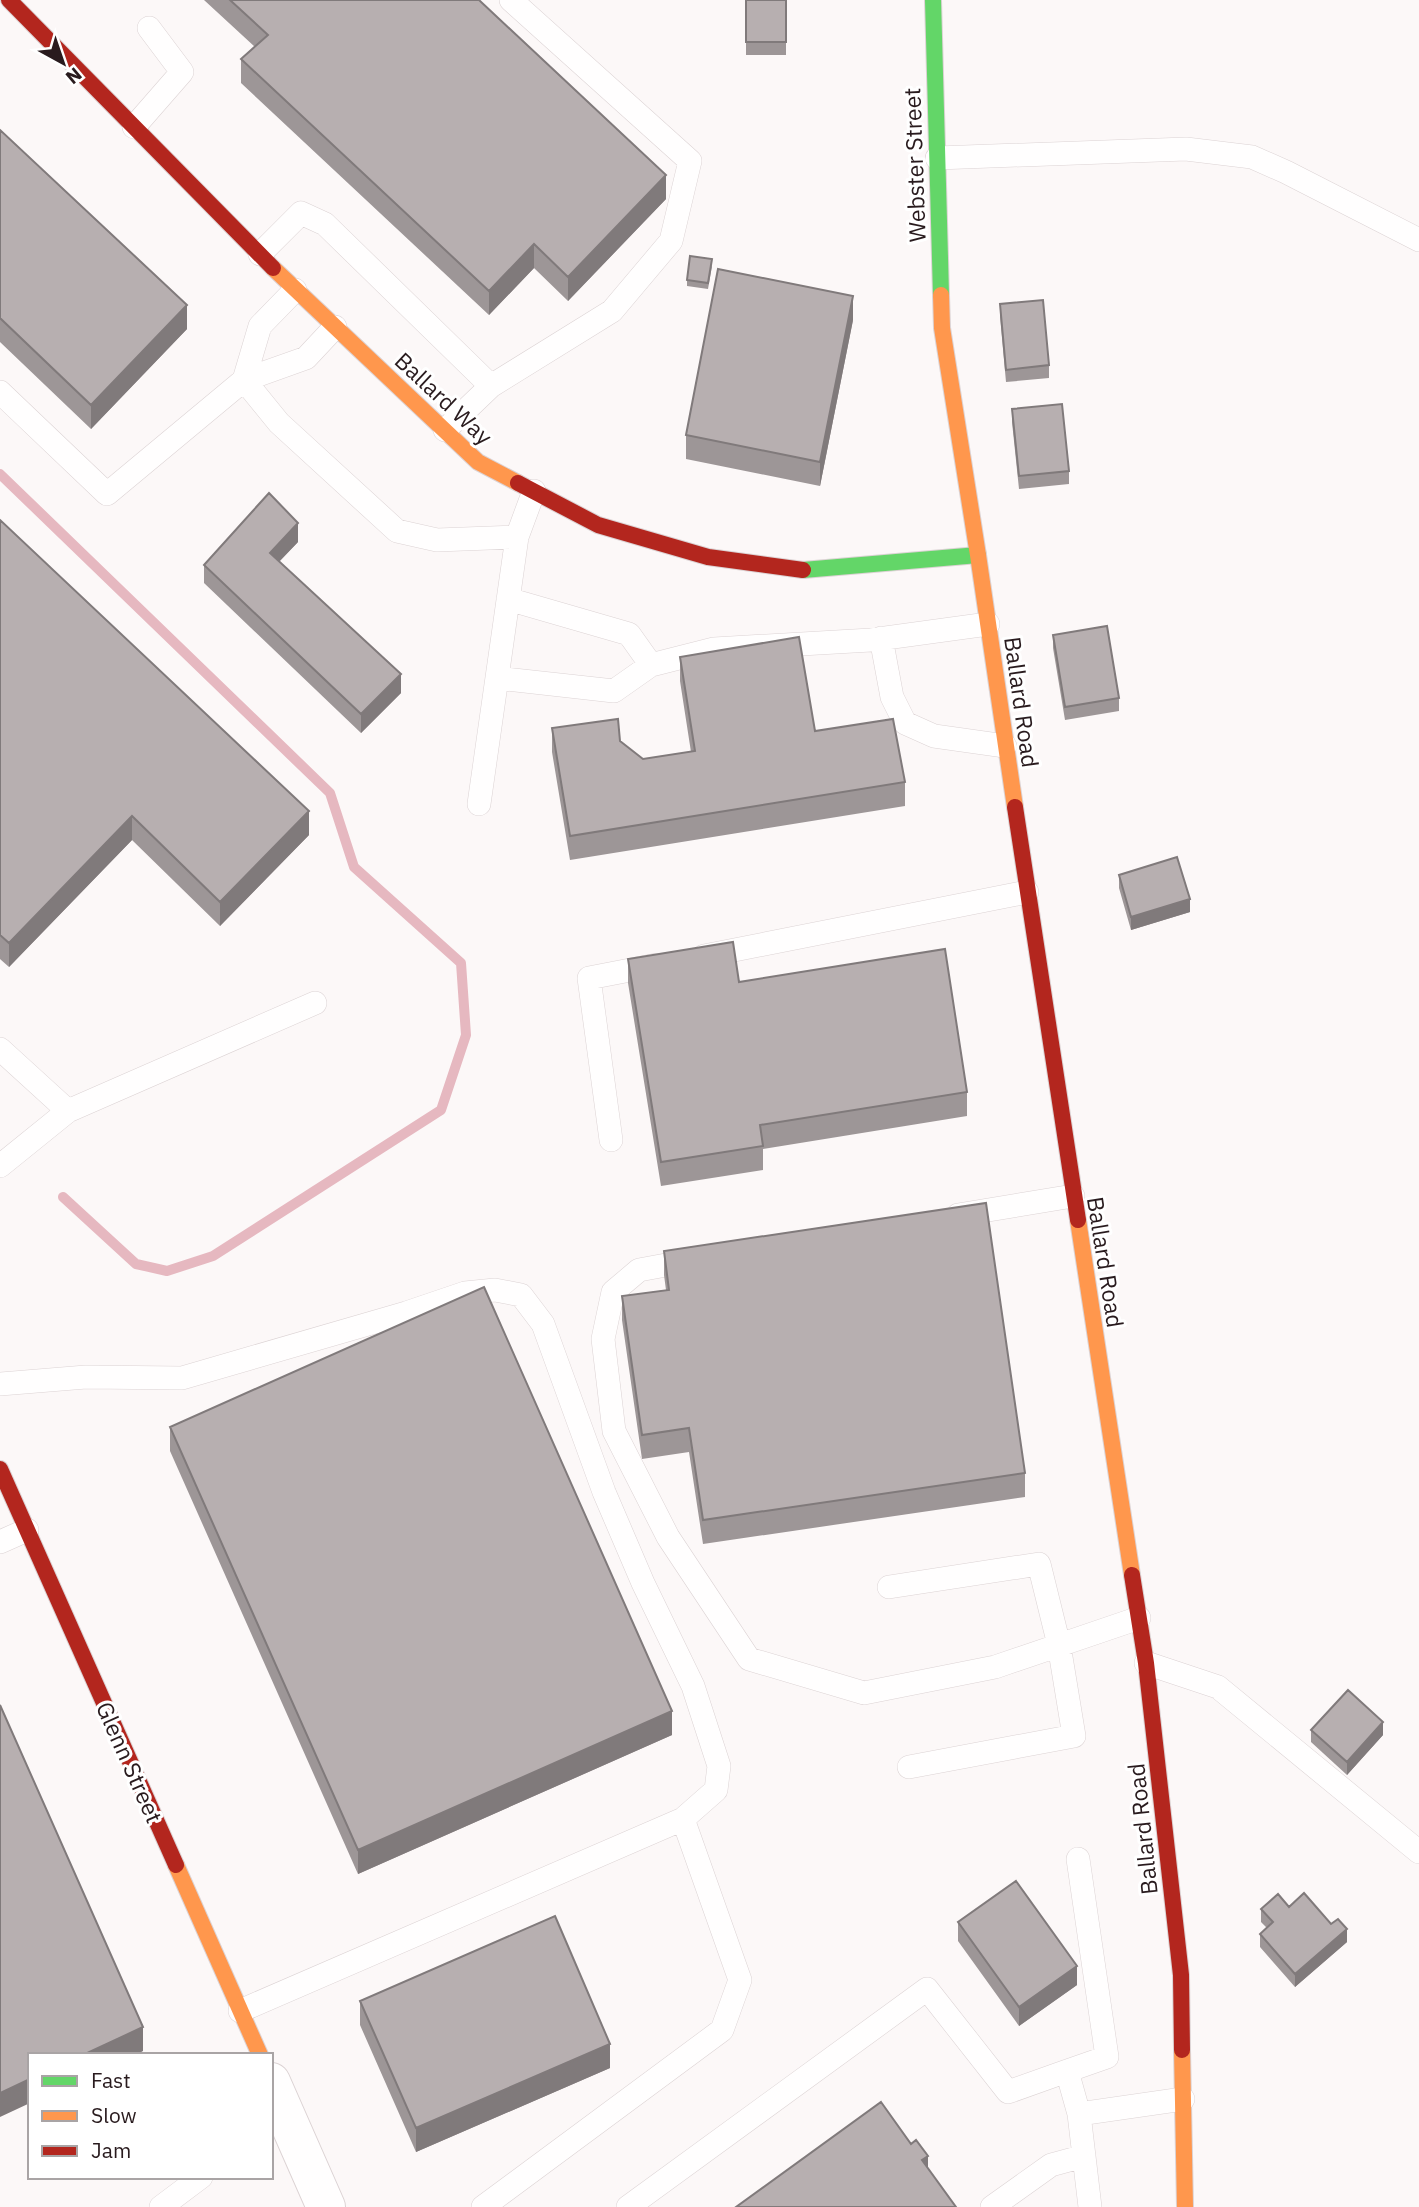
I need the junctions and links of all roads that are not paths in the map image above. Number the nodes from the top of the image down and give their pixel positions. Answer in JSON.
{"nodes":[{"id":1,"x":9,"y":0,"type":"edge"},
{"id":2,"x":511,"y":0,"type":"edge"},
{"id":3,"x":933,"y":0,"type":"edge"},
{"id":4,"x":149,"y":27,"type":"dead end"},
{"id":5,"x":134,"y":127,"type":"junction"},
{"id":6,"x":937,"y":158,"type":"junction"},
{"id":7,"x":1419,"y":240,"type":"edge"},
{"id":8,"x":260,"y":254,"type":"junction"},
{"id":9,"x":295,"y":290,"type":"junction"},
{"id":10,"x":335,"y":327,"type":"junction"},
{"id":11,"x":942,"y":328,"type":"joint"},
{"id":12,"x":244,"y":380,"type":"junction"},
{"id":13,"x":491,"y":386,"type":"junction"},
{"id":14,"x":0,"y":392,"type":"edge"},
{"id":15,"x":445,"y":430,"type":"junction"},
{"id":16,"x":534,"y":491,"type":"junction"},
{"id":17,"x":517,"y":537,"type":"junction"},
{"id":18,"x":978,"y":555,"type":"junction"},
{"id":19,"x":508,"y":599,"type":"junction"},
{"id":20,"x":988,"y":624,"type":"junction"},
{"id":21,"x":881,"y":638,"type":"junction"},
{"id":22,"x":651,"y":665,"type":"junction"},
{"id":23,"x":497,"y":678,"type":"junction"},
{"id":24,"x":1005,"y":746,"type":"junction"},
{"id":25,"x":479,"y":804,"type":"dead end"},
{"id":26,"x":1027,"y":892,"type":"junction"},
{"id":27,"x":315,"y":1003,"type":"dead end"},
{"id":28,"x":0,"y":1049,"type":"edge"},
{"id":29,"x":68,"y":1111,"type":"junction"},
{"id":30,"x":611,"y":1140,"type":"dead end"},
{"id":31,"x":0,"y":1166,"type":"edge"},
{"id":32,"x":1073,"y":1196,"type":"junction"},
{"id":33,"x":940,"y":1218,"type":"edge"},
{"id":34,"x":708,"y":1258,"type":"edge"},
{"id":35,"x":0,"y":1384,"type":"edge"},
{"id":36,"x":0,"y":1469,"type":"edge"},
{"id":37,"x":27,"y":1530,"type":"junction"},
{"id":38,"x":0,"y":1542,"type":"edge"},
{"id":39,"x":888,"y":1587,"type":"dead end"},
{"id":40,"x":1139,"y":1618,"type":"junction"},
{"id":41,"x":1059,"y":1645,"type":"junction"},
{"id":42,"x":1146,"y":1663,"type":"junction"},
{"id":43,"x":909,"y":1767,"type":"dead end"},
{"id":44,"x":683,"y":1819,"type":"junction"},
{"id":45,"x":1419,"y":1852,"type":"edge"},
{"id":46,"x":1078,"y":1859,"type":"dead end"},
{"id":47,"x":240,"y":2011,"type":"junction"},
{"id":48,"x":259,"y":2053,"type":"edge"},
{"id":49,"x":1067,"y":2071,"type":"junction"},
{"id":50,"x":1183,"y":2099,"type":"junction"},
{"id":51,"x":275,"y":2100,"type":"edge"},
{"id":52,"x":1079,"y":2114,"type":"junction"},
{"id":53,"x":1084,"y":2156,"type":"junction"},
{"id":54,"x":198,"y":2179,"type":"edge"},
{"id":55,"x":161,"y":2207,"type":"edge"},
{"id":56,"x":326,"y":2207,"type":"edge"},
{"id":57,"x":483,"y":2207,"type":"edge"},
{"id":58,"x":628,"y":2207,"type":"edge"},
{"id":59,"x":992,"y":2207,"type":"edge"},
{"id":60,"x":1090,"y":2207,"type":"edge"},
{"id":61,"x":1185,"y":2207,"type":"edge"}],
"edges":[{"from":1,"to":5,"type":"street","name":"Ballard Way"},
{"from":2,"to":13,"type":"lane"},
{"from":3,"to":6,"type":"street","name":"Webster Street"},
{"from":4,"to":5,"type":"lane"},
{"from":5,"to":8,"type":"street","name":"Ballard Way"},
{"from":6,"to":7,"type":"lane"},
{"from":6,"to":11,"type":"street","name":"Webster Street"},
{"from":8,"to":9,"type":"street","name":"Ballard Way"},
{"from":8,"to":13,"type":"lane"},
{"from":9,"to":10,"type":"street","name":"Ballard Way"},
{"from":9,"to":12,"type":"lane"},
{"from":10,"to":12,"type":"lane"},
{"from":10,"to":15,"type":"street","name":"Ballard Way"},
{"from":11,"to":18,"type":"street","name":"Ballard Road"},
{"from":12,"to":14,"type":"lane"},
{"from":12,"to":17,"type":"lane"},
{"from":13,"to":15,"type":"lane"},
{"from":15,"to":16,"type":"street","name":"Ballard Way"},
{"from":16,"to":17,"type":"lane"},
{"from":16,"to":18,"type":"street","name":"Ballard Way"},
{"from":17,"to":19,"type":"lane"},
{"from":18,"to":20,"type":"street","name":"Ballard Road"},
{"from":19,"to":22,"type":"lane"},
{"from":19,"to":23,"type":"lane"},
{"from":20,"to":21,"type":"lane"},
{"from":20,"to":24,"type":"street","name":"Ballard Road"},
{"from":21,"to":22,"type":"lane"},
{"from":21,"to":24,"type":"lane"},
{"from":22,"to":23,"type":"lane"},
{"from":23,"to":25,"type":"lane"},
{"from":24,"to":26,"type":"street","name":"Ballard Road"},
{"from":26,"to":30,"type":"lane"},
{"from":26,"to":32,"type":"street","name":"Ballard Road"},
{"from":27,"to":29,"type":"lane"},
{"from":28,"to":29,"type":"lane"},
{"from":29,"to":31,"type":"lane"},
{"from":32,"to":33,"type":"lane"},
{"from":32,"to":40,"type":"street","name":"Ballard Road"},
{"from":34,"to":41,"type":"lane"},
{"from":35,"to":44,"type":"lane"},
{"from":36,"to":37,"type":"street","name":"Glenn Street"},
{"from":37,"to":38,"type":"lane"},
{"from":37,"to":47,"type":"street","name":"Glenn Street"},
{"from":39,"to":41,"type":"lane"},
{"from":40,"to":41,"type":"lane"},
{"from":40,"to":42,"type":"street","name":"Ballard Road"},
{"from":41,"to":43,"type":"lane"},
{"from":42,"to":45,"type":"lane"},
{"from":42,"to":50,"type":"street","name":"Ballard Road"},
{"from":44,"to":47,"type":"lane"},
{"from":44,"to":57,"type":"lane"},
{"from":46,"to":49,"type":"lane"},
{"from":47,"to":48,"type":"street","name":"Glenn Street"},
{"from":49,"to":52,"type":"lane"},
{"from":49,"to":58,"type":"lane"},
{"from":50,"to":52,"type":"lane"},
{"from":50,"to":61,"type":"street","name":"Ballard Road"},
{"from":51,"to":56,"type":"street"},
{"from":52,"to":53,"type":"lane"},
{"from":53,"to":59,"type":"lane"},
{"from":53,"to":60,"type":"lane"},
{"from":54,"to":55,"type":"lane"}]}
